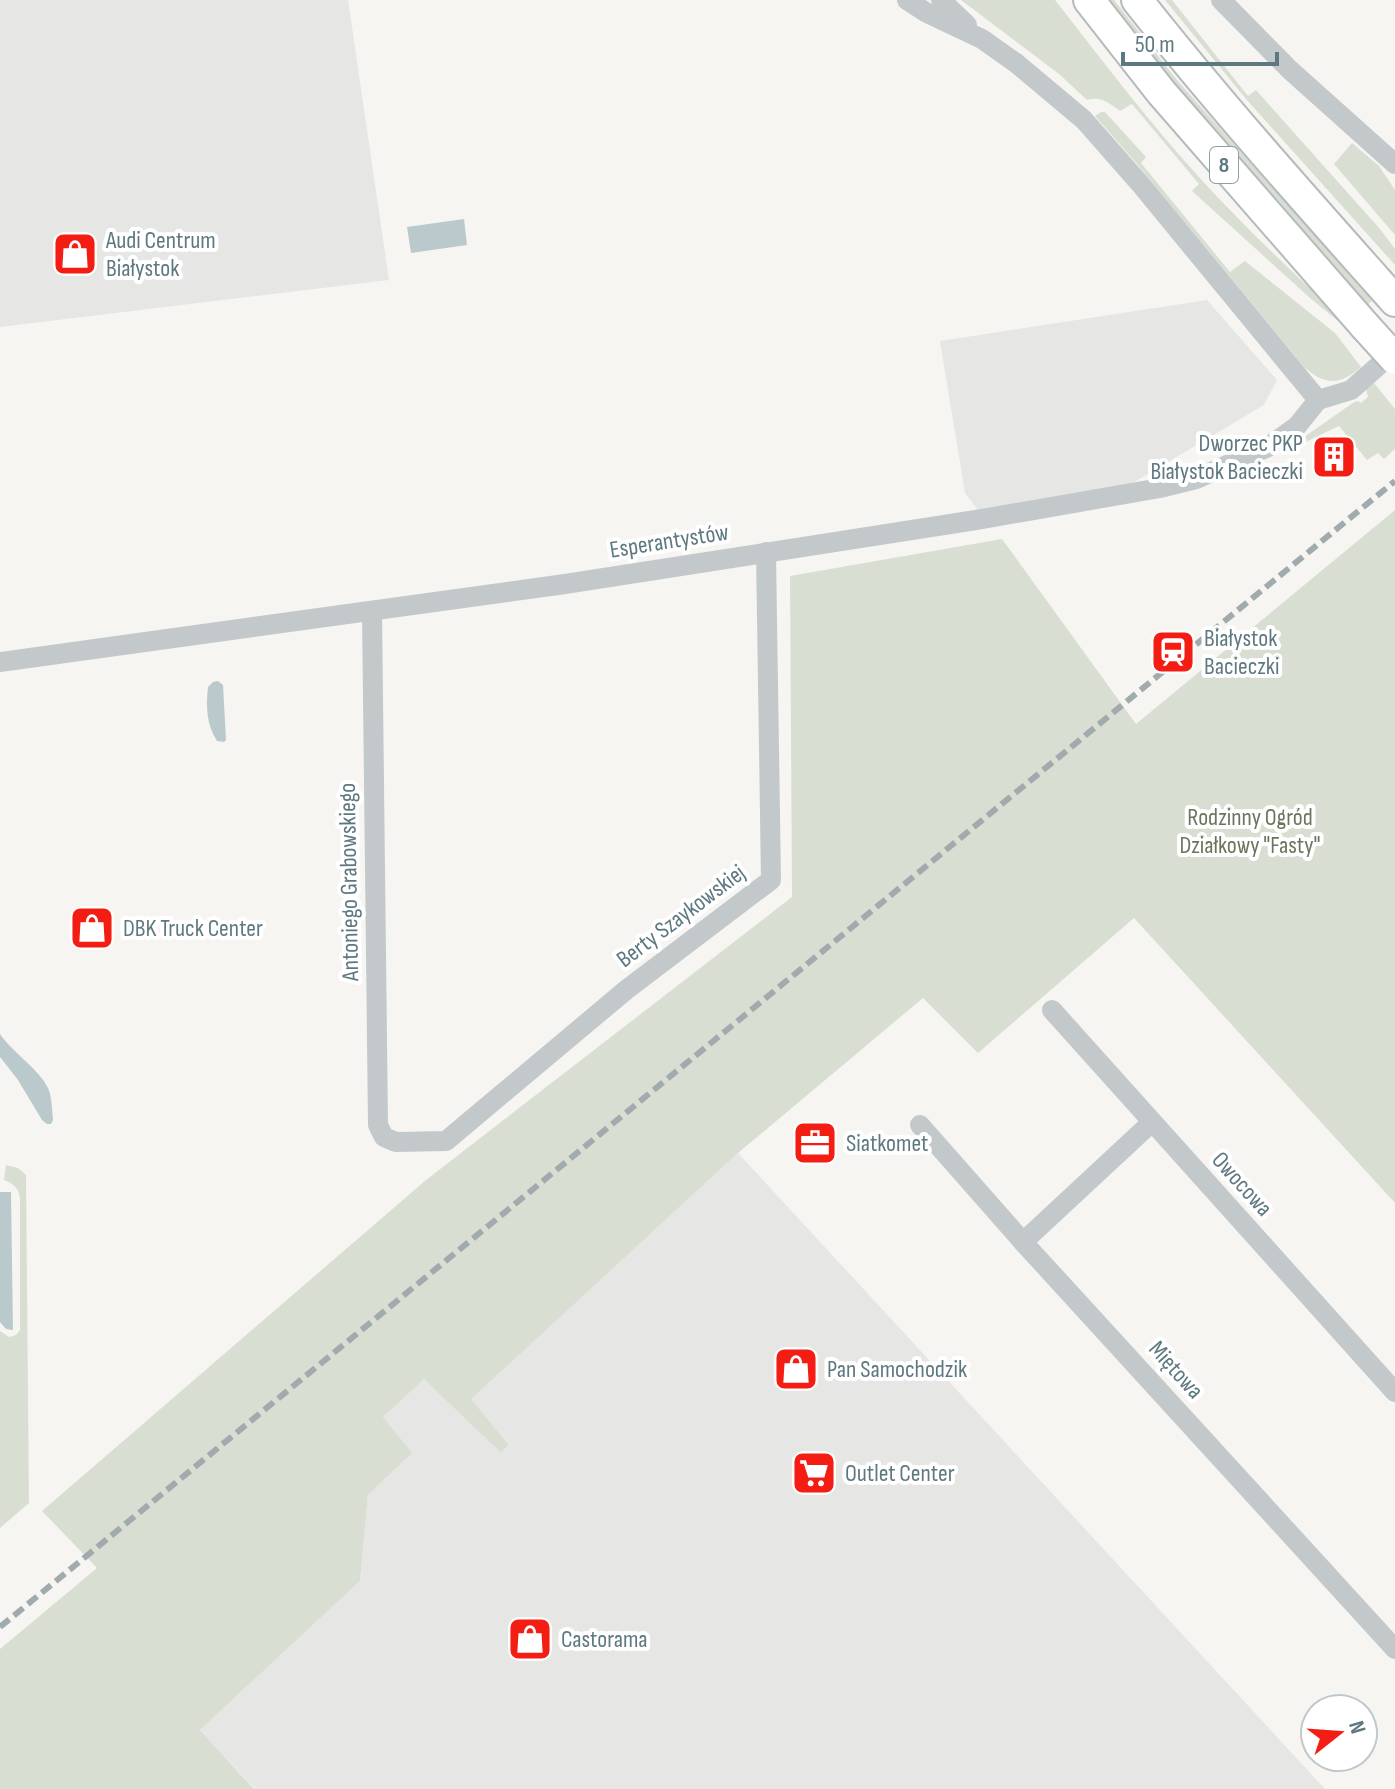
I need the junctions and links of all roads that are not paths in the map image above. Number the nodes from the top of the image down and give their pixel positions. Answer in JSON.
{"nodes":[{"id":1,"x":907,"y":0,"type":"edge"},
{"id":2,"x":941,"y":0,"type":"edge"},
{"id":3,"x":1089,"y":0,"type":"edge"},
{"id":4,"x":1137,"y":0,"type":"edge"},
{"id":5,"x":1221,"y":0,"type":"edge"},
{"id":6,"x":982,"y":39,"type":"junction"},
{"id":7,"x":1395,"y":164,"type":"edge"},
{"id":8,"x":1394,"y":300,"type":"edge"},
{"id":9,"x":1395,"y":351,"type":"edge"},
{"id":10,"x":1395,"y":359,"type":"edge"},
{"id":11,"x":1318,"y":400,"type":"junction"},
{"id":12,"x":766,"y":552,"type":"junction"},
{"id":13,"x":372,"y":612,"type":"junction"},
{"id":14,"x":0,"y":662,"type":"edge"},
{"id":15,"x":1052,"y":1010,"type":"dead end"},
{"id":16,"x":1152,"y":1122,"type":"junction"},
{"id":17,"x":920,"y":1125,"type":"dead end"},
{"id":18,"x":396,"y":1142,"type":"joint"},
{"id":19,"x":1023,"y":1242,"type":"junction"},
{"id":20,"x":1395,"y":1392,"type":"edge"},
{"id":21,"x":1395,"y":1649,"type":"edge"}],
"edges":[{"from":1,"to":6,"type":"street"},
{"from":2,"to":6,"type":"street"},
{"from":3,"to":10,"type":"highway","number":"8","bridge":true},
{"from":4,"to":8,"type":"highway","number":"8"},
{"from":5,"to":7,"type":"street"},
{"from":6,"to":11,"type":"street"},
{"from":9,"to":11,"type":"street"},
{"from":11,"to":12,"type":"street","name":"Esperantystów"},
{"from":12,"to":13,"type":"street","name":"Esperantystów"},
{"from":12,"to":18,"type":"street","name":"Berty Szaykowskiej"},
{"from":13,"to":14,"type":"street","name":"Esperantystów"},
{"from":13,"to":18,"type":"street","name":"Antoniego Grabowskiego"},
{"from":15,"to":16,"type":"street","name":"Owocowa"},
{"from":16,"to":19,"type":"street"},
{"from":16,"to":20,"type":"street","name":"Owocowa"},
{"from":17,"to":19,"type":"street","name":"Miętowa"},
{"from":19,"to":21,"type":"street","name":"Miętowa"}]}
